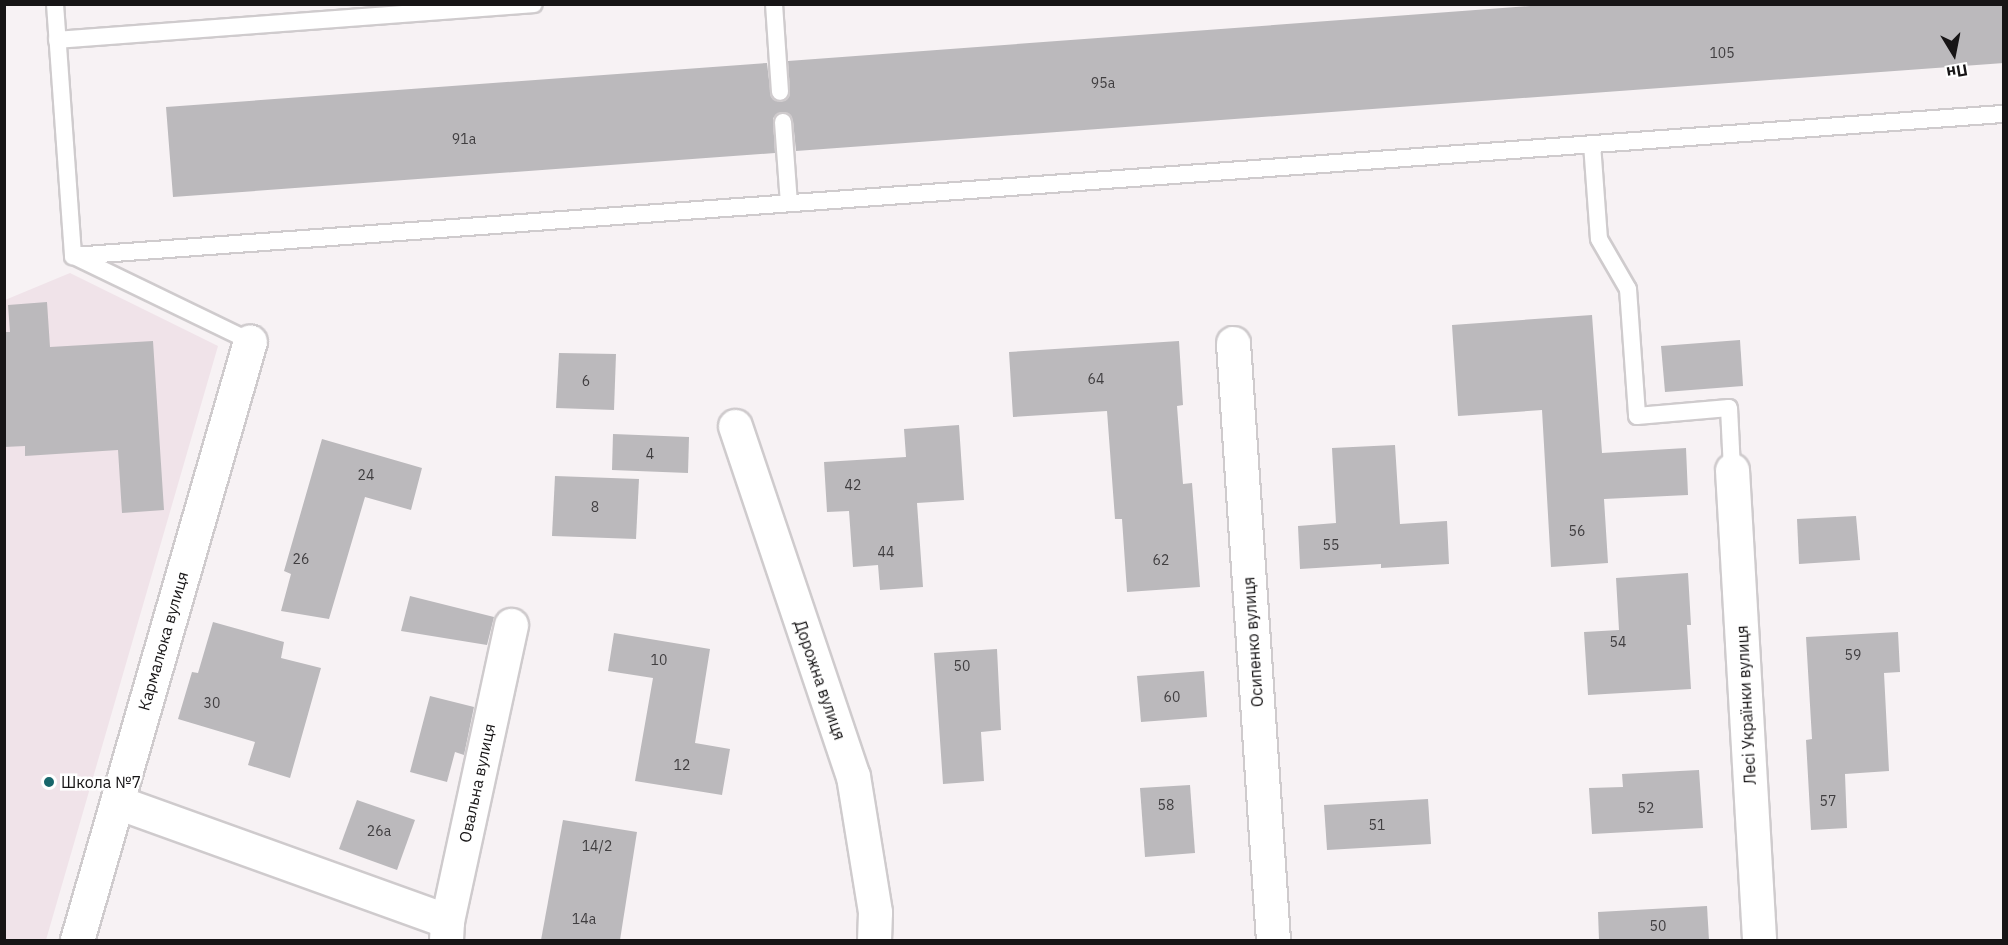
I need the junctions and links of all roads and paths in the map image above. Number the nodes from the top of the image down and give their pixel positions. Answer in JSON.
{"nodes":[{"id":1,"x":54,"y":4,"type":"edge"},
{"id":2,"x":534,"y":4,"type":"edge"},
{"id":3,"x":774,"y":4,"type":"edge"},
{"id":4,"x":316,"y":12,"type":"edge"},
{"id":5,"x":57,"y":40,"type":"junction"},
{"id":6,"x":780,"y":92,"type":"dead end"},
{"id":7,"x":2004,"y":114,"type":"edge"},
{"id":8,"x":783,"y":122,"type":"dead end"},
{"id":9,"x":1592,"y":144,"type":"junction"},
{"id":10,"x":789,"y":203,"type":"junction"},
{"id":11,"x":73,"y":256,"type":"junction"},
{"id":12,"x":250,"y":341,"type":"joint"},
{"id":13,"x":1233,"y":343,"type":"dead end"},
{"id":14,"x":735,"y":426,"type":"dead end"},
{"id":15,"x":1732,"y":470,"type":"joint"},
{"id":16,"x":511,"y":625,"type":"dead end"},
{"id":17,"x":117,"y":802,"type":"junction"},
{"id":18,"x":446,"y":931,"type":"edge"},
{"id":19,"x":77,"y":940,"type":"edge"},
{"id":20,"x":874,"y":940,"type":"edge"},
{"id":21,"x":1274,"y":940,"type":"edge"},
{"id":22,"x":1759,"y":940,"type":"edge"}],
"edges":[{"from":1,"to":5,"type":"lane"},
{"from":2,"to":4,"type":"lane"},
{"from":3,"to":6,"type":"lane"},
{"from":4,"to":5,"type":"lane"},
{"from":5,"to":11,"type":"lane"},
{"from":7,"to":9,"type":"lane"},
{"from":8,"to":10,"type":"lane"},
{"from":9,"to":10,"type":"lane"},
{"from":9,"to":15,"type":"lane"},
{"from":10,"to":11,"type":"lane"},
{"from":11,"to":12,"type":"lane"},
{"from":12,"to":17,"type":"street","name":"Кармалюка вулиця"},
{"from":13,"to":21,"type":"street","name":"Осипенко вулиця"},
{"from":14,"to":20,"type":"street","name":"Дорожна вулиця"},
{"from":15,"to":22,"type":"street","name":"Лесі Українки вулиця"},
{"from":16,"to":18,"type":"street","name":"Овальна вулиця"},
{"from":17,"to":18,"type":"street"},
{"from":17,"to":19,"type":"street","name":"Кармалюка вулиця"}]}
